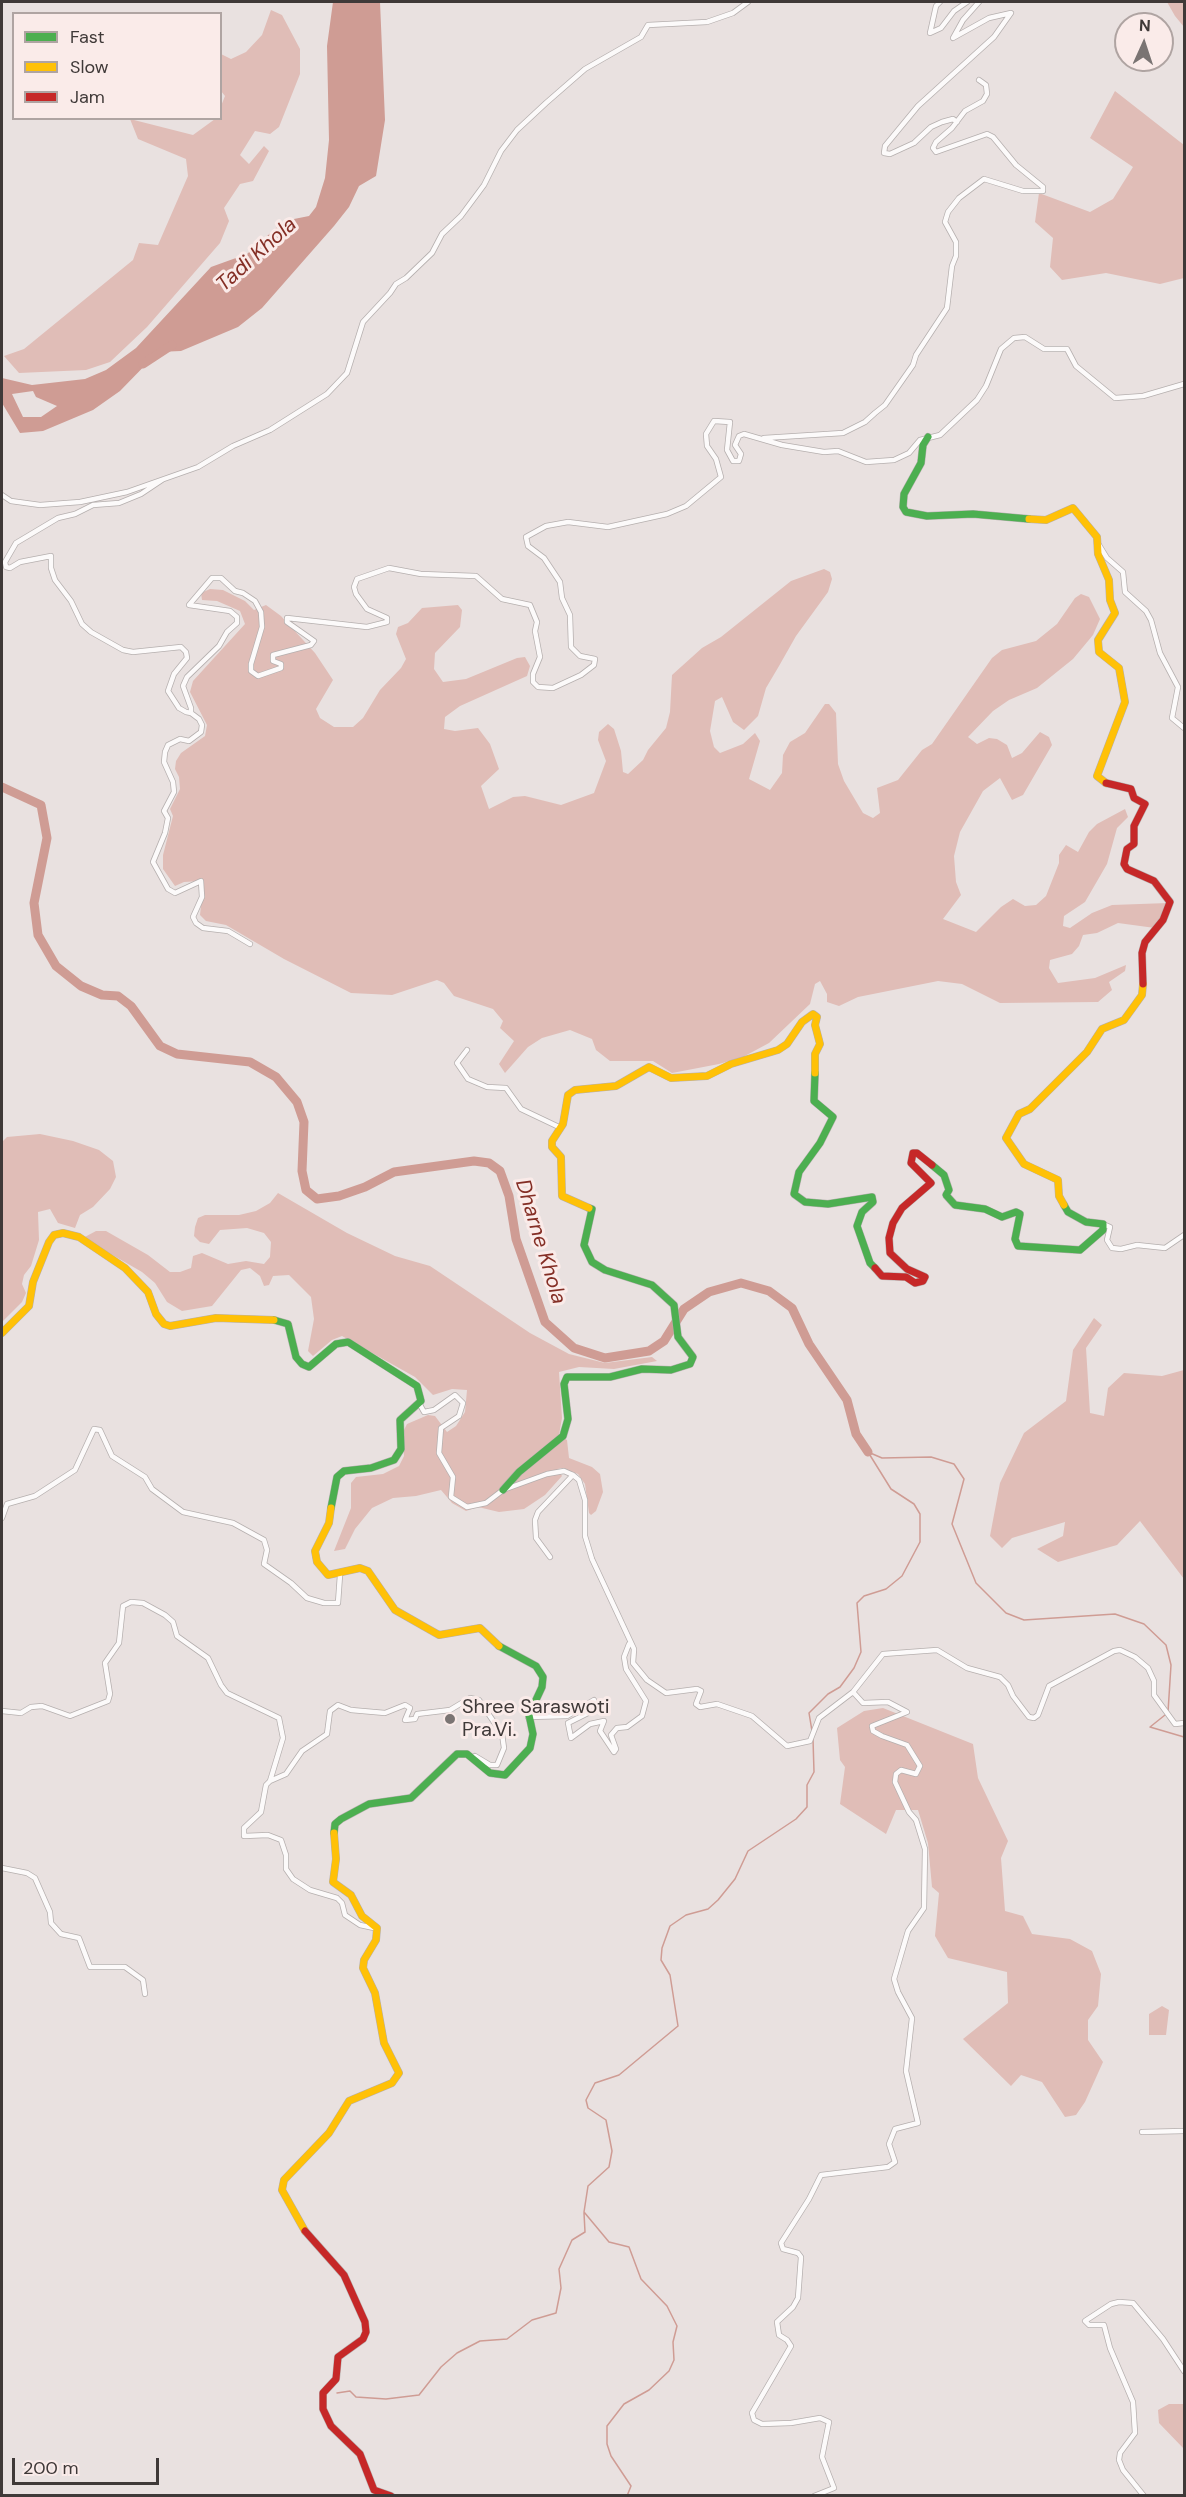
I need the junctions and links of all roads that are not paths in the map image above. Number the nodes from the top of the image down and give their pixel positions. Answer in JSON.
{"nodes":[{"id":1,"x":748,"y":2,"type":"edge"},
{"id":2,"x":940,"y":2,"type":"edge"},
{"id":3,"x":967,"y":2,"type":"edge"},
{"id":4,"x":980,"y":2,"type":"edge"},
{"id":5,"x":979,"y":81,"type":"dead end"},
{"id":6,"x":957,"y":122,"type":"junction"},
{"id":7,"x":1185,"y":384,"type":"edge"},
{"id":8,"x":928,"y":437,"type":"junction"},
{"id":9,"x":762,"y":438,"type":"junction"},
{"id":10,"x":162,"y":480,"type":"junction"},
{"id":11,"x":2,"y":495,"type":"edge"},
{"id":12,"x":1098,"y":544,"type":"junction"},
{"id":13,"x":190,"y":713,"type":"junction"},
{"id":14,"x":1185,"y":728,"type":"edge"},
{"id":15,"x":250,"y":944,"type":"dead end"},
{"id":16,"x":467,"y":1050,"type":"dead end"},
{"id":17,"x":561,"y":1128,"type":"junction"},
{"id":18,"x":1103,"y":1224,"type":"junction"},
{"id":19,"x":1185,"y":1235,"type":"edge"},
{"id":20,"x":2,"y":1333,"type":"edge"},
{"id":21,"x":419,"y":1403,"type":"junction"},
{"id":22,"x":573,"y":1475,"type":"junction"},
{"id":23,"x":503,"y":1490,"type":"junction"},
{"id":24,"x":2,"y":1518,"type":"edge"},
{"id":25,"x":550,"y":1557,"type":"dead end"},
{"id":26,"x":340,"y":1575,"type":"junction"},
{"id":27,"x":629,"y":1644,"type":"junction"},
{"id":28,"x":854,"y":1692,"type":"junction"},
{"id":29,"x":2,"y":1711,"type":"edge"},
{"id":30,"x":528,"y":1716,"type":"junction"},
{"id":31,"x":1185,"y":1723,"type":"edge"},
{"id":32,"x":467,"y":1754,"type":"junction"},
{"id":33,"x":270,"y":1780,"type":"junction"},
{"id":34,"x":2,"y":1868,"type":"edge"},
{"id":35,"x":377,"y":1928,"type":"junction"},
{"id":36,"x":145,"y":1994,"type":"dead end"},
{"id":37,"x":1142,"y":2132,"type":"dead end"},
{"id":38,"x":1185,"y":2132,"type":"edge"},
{"id":39,"x":1185,"y":2371,"type":"edge"},
{"id":40,"x":391,"y":2496,"type":"edge"},
{"id":41,"x":814,"y":2496,"type":"edge"},
{"id":42,"x":1144,"y":2496,"type":"edge"}],
"edges":[{"from":1,"to":10,"type":"street"},
{"from":2,"to":3,"type":"street"},
{"from":4,"to":6,"type":"street"},
{"from":5,"to":6,"type":"street"},
{"from":6,"to":9,"type":"street"},
{"from":7,"to":8,"type":"street"},
{"from":8,"to":9,"type":"street"},
{"from":8,"to":12,"type":"street"},
{"from":9,"to":13,"type":"street"},
{"from":10,"to":11,"type":"street"},
{"from":10,"to":13,"type":"street"},
{"from":12,"to":14,"type":"street"},
{"from":12,"to":18,"type":"street"},
{"from":13,"to":15,"type":"street"},
{"from":16,"to":17,"type":"street"},
{"from":17,"to":18,"type":"street"},
{"from":17,"to":23,"type":"street"},
{"from":18,"to":19,"type":"street"},
{"from":20,"to":21,"type":"street"},
{"from":21,"to":23,"type":"street"},
{"from":21,"to":26,"type":"street"},
{"from":22,"to":23,"type":"street"},
{"from":22,"to":25,"type":"street"},
{"from":22,"to":27,"type":"street"},
{"from":24,"to":26,"type":"street"},
{"from":26,"to":30,"type":"street"},
{"from":27,"to":28,"type":"street"},
{"from":27,"to":30,"type":"street"},
{"from":28,"to":31,"type":"street"},
{"from":28,"to":41,"type":"street"},
{"from":29,"to":33,"type":"street"},
{"from":30,"to":32,"type":"street"},
{"from":32,"to":33,"type":"street"},
{"from":32,"to":35,"type":"street"},
{"from":33,"to":35,"type":"street"},
{"from":34,"to":36,"type":"street"},
{"from":35,"to":40,"type":"street"},
{"from":37,"to":38,"type":"street"},
{"from":39,"to":42,"type":"street"}]}
